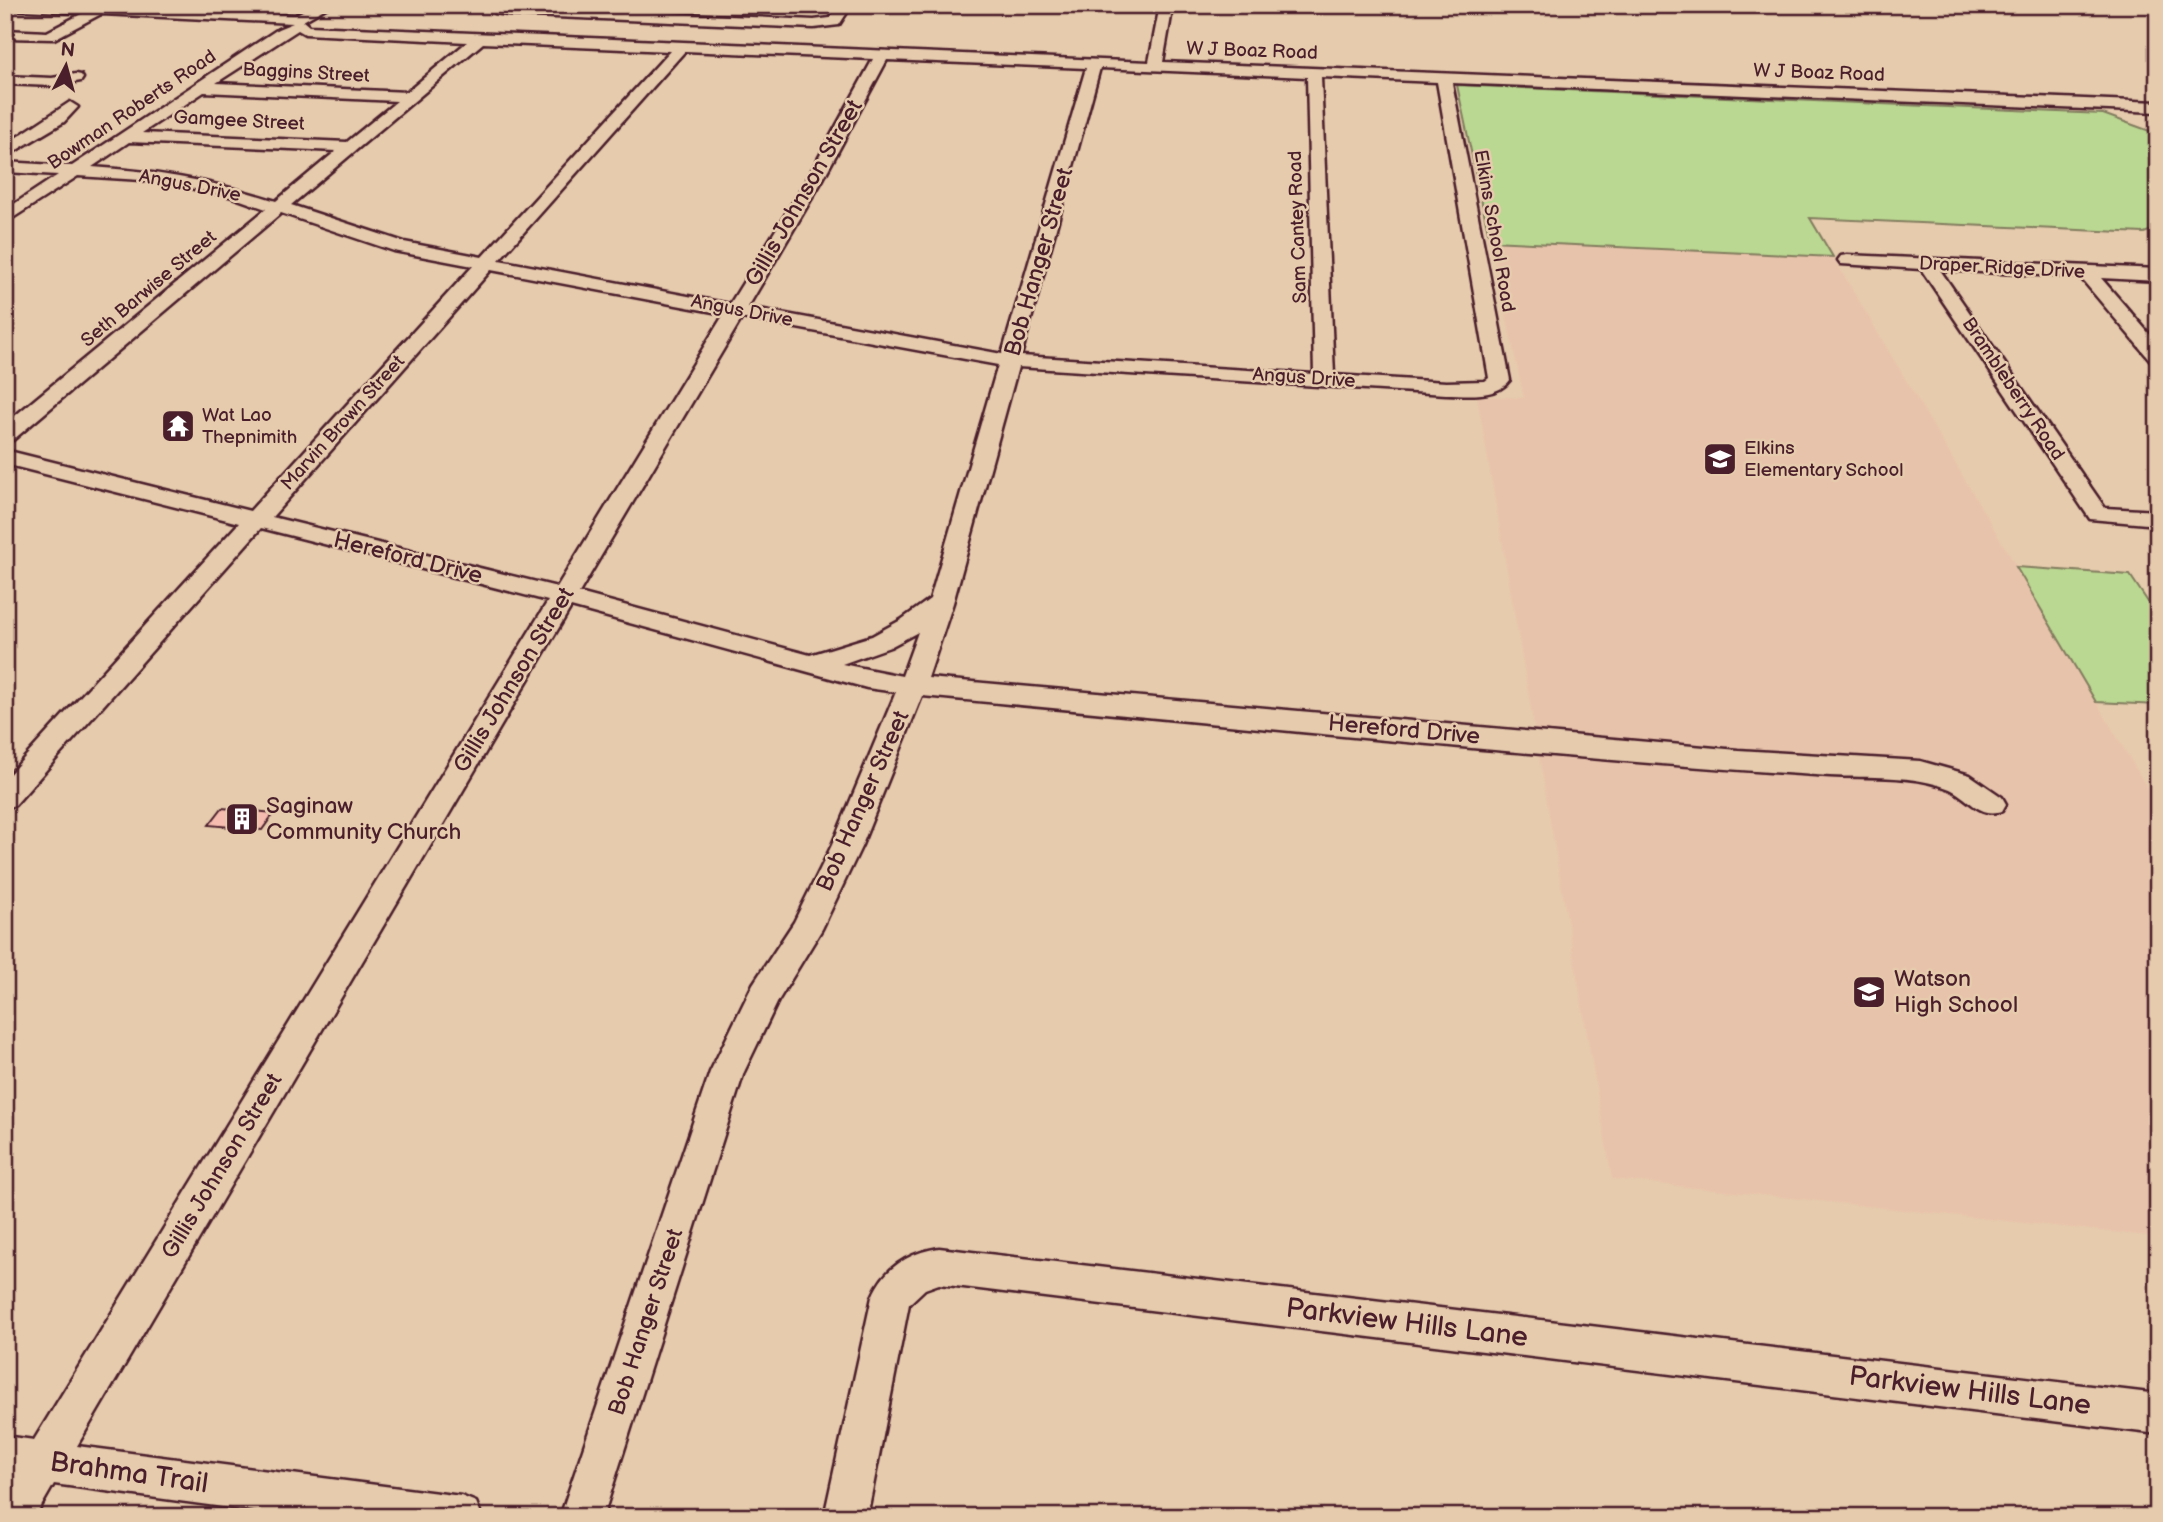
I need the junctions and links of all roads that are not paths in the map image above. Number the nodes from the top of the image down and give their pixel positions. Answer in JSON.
{"nodes":[{"id":1,"x":5,"y":5,"type":"edge"},
{"id":2,"x":615,"y":5,"type":"edge"},
{"id":3,"x":730,"y":5,"type":"edge"},
{"id":4,"x":846,"y":5,"type":"edge"},
{"id":5,"x":1167,"y":5,"type":"edge"},
{"id":6,"x":499,"y":7,"type":"edge"},
{"id":7,"x":100,"y":9,"type":"junction"},
{"id":8,"x":602,"y":18,"type":"junction"},
{"id":9,"x":718,"y":20,"type":"junction"},
{"id":10,"x":298,"y":21,"type":"edge"},
{"id":11,"x":5,"y":34,"type":"edge"},
{"id":12,"x":480,"y":39,"type":"junction"},
{"id":13,"x":565,"y":43,"type":"junction"},
{"id":14,"x":586,"y":43,"type":"junction"},
{"id":15,"x":681,"y":47,"type":"junction"},
{"id":16,"x":882,"y":56,"type":"junction"},
{"id":17,"x":1094,"y":64,"type":"junction"},
{"id":18,"x":1155,"y":66,"type":"junction"},
{"id":19,"x":1314,"y":73,"type":"junction"},
{"id":20,"x":76,"y":78,"type":"dead end"},
{"id":21,"x":1444,"y":78,"type":"junction"},
{"id":22,"x":5,"y":80,"type":"edge"},
{"id":23,"x":201,"y":88,"type":"junction"},
{"id":24,"x":410,"y":97,"type":"junction"},
{"id":25,"x":71,"y":107,"type":"dead end"},
{"id":26,"x":2158,"y":107,"type":"edge"},
{"id":27,"x":5,"y":132,"type":"edge"},
{"id":28,"x":36,"y":134,"type":"junction"},
{"id":29,"x":127,"y":137,"type":"junction"},
{"id":30,"x":350,"y":147,"type":"junction"},
{"id":31,"x":5,"y":152,"type":"edge"},
{"id":32,"x":5,"y":167,"type":"edge"},
{"id":33,"x":76,"y":171,"type":"junction"},
{"id":34,"x":319,"y":173,"type":"junction"},
{"id":35,"x":233,"y":192,"type":"junction"},
{"id":36,"x":278,"y":207,"type":"junction"},
{"id":37,"x":5,"y":218,"type":"edge"},
{"id":38,"x":1847,"y":260,"type":"dead end"},
{"id":39,"x":486,"y":264,"type":"junction"},
{"id":40,"x":1927,"y":264,"type":"junction"},
{"id":41,"x":2086,"y":272,"type":"junction"},
{"id":42,"x":2158,"y":275,"type":"edge"},
{"id":43,"x":736,"y":310,"type":"junction"},
{"id":44,"x":2154,"y":348,"type":"edge"},
{"id":45,"x":1011,"y":360,"type":"junction"},
{"id":46,"x":1324,"y":378,"type":"junction"},
{"id":47,"x":1490,"y":387,"type":"joint"},
{"id":48,"x":5,"y":435,"type":"edge"},
{"id":49,"x":5,"y":457,"type":"edge"},
{"id":50,"x":2158,"y":518,"type":"edge"},
{"id":51,"x":256,"y":520,"type":"junction"},
{"id":52,"x":564,"y":597,"type":"junction"},
{"id":53,"x":941,"y":603,"type":"junction"},
{"id":54,"x":811,"y":663,"type":"junction"},
{"id":55,"x":912,"y":686,"type":"junction"},
{"id":56,"x":5,"y":799,"type":"edge"},
{"id":57,"x":1992,"y":804,"type":"dead end"},
{"id":58,"x":2158,"y":1414,"type":"edge"},
{"id":59,"x":25,"y":1459,"type":"edge"},
{"id":60,"x":11,"y":1517,"type":"edge"},
{"id":61,"x":460,"y":1517,"type":"edge"},
{"id":62,"x":581,"y":1517,"type":"edge"},
{"id":63,"x":845,"y":1517,"type":"edge"}],
"edges":[{"from":1,"to":7,"type":"street","name":"W J Boaz Road"},
{"from":2,"to":8,"type":"street"},
{"from":3,"to":9,"type":"street"},
{"from":4,"to":9,"type":"street"},
{"from":5,"to":18,"type":"street"},
{"from":6,"to":8,"type":"street"},
{"from":7,"to":10,"type":"street","name":"W J Boaz Road"},
{"from":7,"to":11,"type":"street"},
{"from":8,"to":9,"type":"street"},
{"from":8,"to":13,"type":"street"},
{"from":8,"to":14,"type":"street"},
{"from":10,"to":12,"type":"street","name":"W J Boaz Road"},
{"from":10,"to":23,"type":"street","name":"Bowman Roberts Road"},
{"from":12,"to":13,"type":"street","name":"W J Boaz Road"},
{"from":12,"to":24,"type":"street","name":"Seth Barwise Street"},
{"from":13,"to":14,"type":"street","name":"W J Boaz Road"},
{"from":14,"to":15,"type":"street","name":"W J Boaz Road"},
{"from":15,"to":16,"type":"street","name":"W J Boaz Road"},
{"from":15,"to":39,"type":"street","name":"Marvin Brown Street"},
{"from":16,"to":17,"type":"street","name":"W J Boaz Road"},
{"from":16,"to":43,"type":"street","name":"Gillis Johnson Street"},
{"from":17,"to":18,"type":"street","name":"W J Boaz Road"},
{"from":17,"to":45,"type":"street","name":"Bob Hanger Street"},
{"from":18,"to":19,"type":"street","name":"W J Boaz Road"},
{"from":19,"to":21,"type":"street","name":"W J Boaz Road"},
{"from":19,"to":46,"type":"street","name":"Sam Cantey Road"},
{"from":20,"to":22,"type":"street"},
{"from":21,"to":26,"type":"street","name":"W J Boaz Road"},
{"from":21,"to":47,"type":"street","name":"Elkins School Road"},
{"from":23,"to":24,"type":"street","name":"Baggins Street"},
{"from":23,"to":29,"type":"street","name":"Bowman Roberts Road"},
{"from":24,"to":30,"type":"street","name":"Seth Barwise Street"},
{"from":25,"to":28,"type":"street"},
{"from":27,"to":28,"type":"street"},
{"from":28,"to":31,"type":"street"},
{"from":29,"to":30,"type":"street","name":"Gamgee Street"},
{"from":29,"to":33,"type":"street","name":"Bowman Roberts Road"},
{"from":30,"to":34,"type":"street","name":"Seth Barwise Street"},
{"from":32,"to":33,"type":"street","name":"Angus Drive"},
{"from":33,"to":35,"type":"street","name":"Angus Drive"},
{"from":33,"to":37,"type":"street","name":"Bowman Roberts Road"},
{"from":34,"to":35,"type":"street"},
{"from":34,"to":36,"type":"street","name":"Seth Barwise Street"},
{"from":35,"to":36,"type":"street","name":"Angus Drive"},
{"from":36,"to":39,"type":"street","name":"Angus Drive"},
{"from":36,"to":48,"type":"street","name":"Seth Barwise Street"},
{"from":38,"to":40,"type":"street","name":"Draper Ridge Drive"},
{"from":39,"to":43,"type":"street","name":"Angus Drive"},
{"from":39,"to":51,"type":"street","name":"Marvin Brown Street"},
{"from":40,"to":41,"type":"street","name":"Draper Ridge Drive"},
{"from":40,"to":50,"type":"street","name":"Brambleberry Road"},
{"from":41,"to":42,"type":"street","name":"Draper Ridge Drive"},
{"from":41,"to":44,"type":"street"},
{"from":43,"to":45,"type":"street","name":"Angus Drive"},
{"from":43,"to":52,"type":"street","name":"Gillis Johnson Street"},
{"from":45,"to":46,"type":"street","name":"Angus Drive"},
{"from":45,"to":53,"type":"street","name":"Bob Hanger Street"},
{"from":46,"to":47,"type":"street","name":"Angus Drive"},
{"from":49,"to":51,"type":"street","name":"Hereford Drive"},
{"from":51,"to":52,"type":"street","name":"Hereford Drive"},
{"from":51,"to":56,"type":"street","name":"Marvin Brown Street"},
{"from":52,"to":54,"type":"street","name":"Hereford Drive"},
{"from":52,"to":59,"type":"street","name":"Gillis Johnson Street"},
{"from":53,"to":54,"type":"street","name":"Hereford Drive"},
{"from":53,"to":55,"type":"street","name":"Bob Hanger Street"},
{"from":54,"to":55,"type":"street","name":"Hereford Drive"},
{"from":55,"to":57,"type":"street","name":"Hereford Drive"},
{"from":55,"to":62,"type":"street","name":"Bob Hanger Street"},
{"from":58,"to":63,"type":"street","name":"Parkview Hills Lane"},
{"from":59,"to":60,"type":"street","name":"Gillis Johnson Street"},
{"from":59,"to":61,"type":"street","name":"Brahma Trail"}]}
